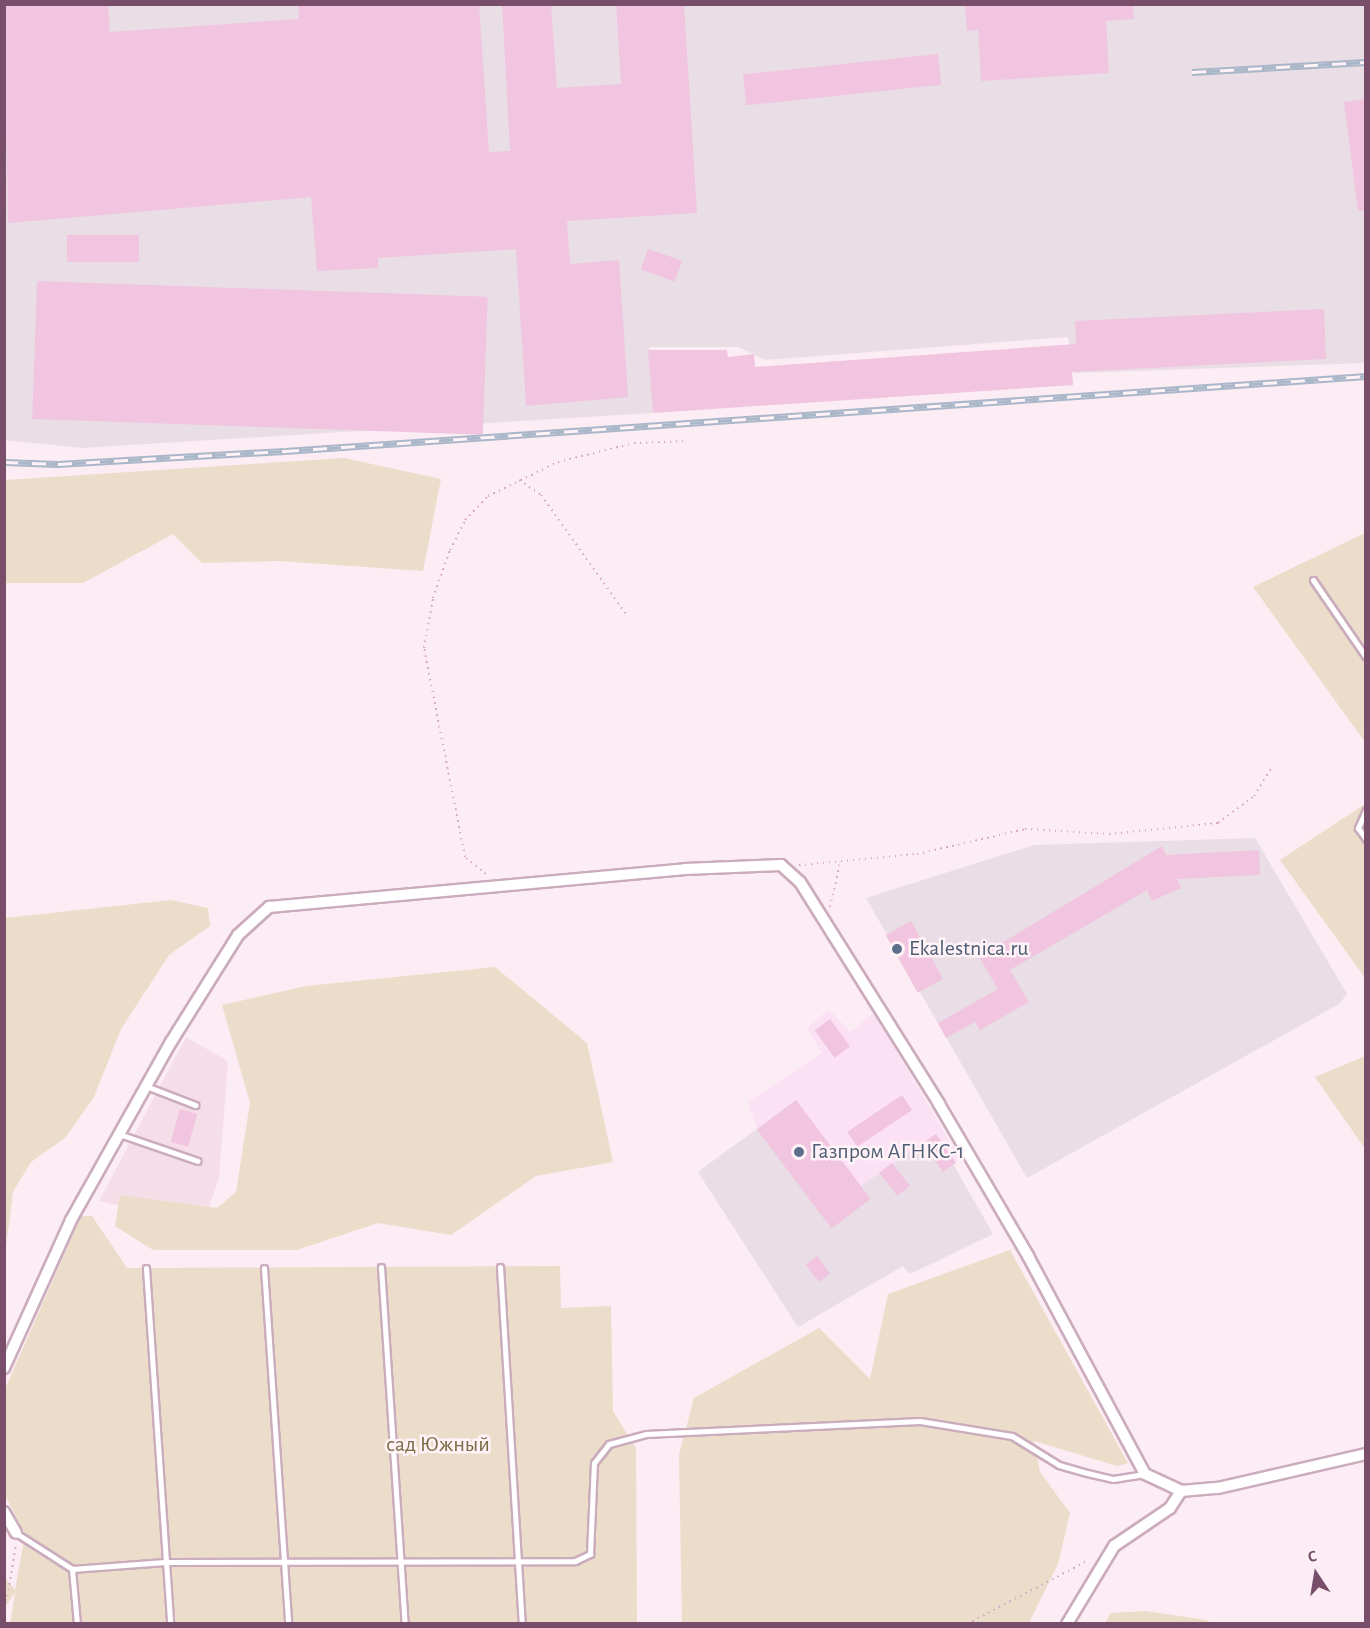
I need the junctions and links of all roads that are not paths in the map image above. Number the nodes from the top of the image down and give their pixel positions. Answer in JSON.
{"nodes":[{"id":1,"x":1313,"y":580,"type":"dead end"},
{"id":2,"x":1365,"y":657,"type":"edge"},
{"id":3,"x":1365,"y":810,"type":"edge"},
{"id":4,"x":1365,"y":839,"type":"edge"},
{"id":5,"x":146,"y":1086,"type":"junction"},
{"id":6,"x":195,"y":1105,"type":"dead end"},
{"id":7,"x":119,"y":1134,"type":"junction"},
{"id":8,"x":198,"y":1161,"type":"dead end"},
{"id":9,"x":500,"y":1266,"type":"dead end"},
{"id":10,"x":381,"y":1267,"type":"dead end"},
{"id":11,"x":146,"y":1268,"type":"dead end"},
{"id":12,"x":264,"y":1268,"type":"dead end"},
{"id":13,"x":4,"y":1368,"type":"edge"},
{"id":14,"x":1365,"y":1454,"type":"edge"},
{"id":15,"x":1145,"y":1474,"type":"junction"},
{"id":16,"x":1181,"y":1491,"type":"junction"},
{"id":17,"x":4,"y":1512,"type":"edge"},
{"id":18,"x":16,"y":1533,"type":"joint"},
{"id":19,"x":165,"y":1562,"type":"junction"},
{"id":20,"x":283,"y":1562,"type":"junction"},
{"id":21,"x":401,"y":1562,"type":"junction"},
{"id":22,"x":517,"y":1562,"type":"junction"},
{"id":23,"x":72,"y":1569,"type":"junction"},
{"id":24,"x":77,"y":1623,"type":"edge"},
{"id":25,"x":170,"y":1623,"type":"edge"},
{"id":26,"x":288,"y":1623,"type":"edge"},
{"id":27,"x":405,"y":1623,"type":"edge"},
{"id":28,"x":522,"y":1623,"type":"edge"},
{"id":29,"x":1067,"y":1623,"type":"edge"}],
"edges":[{"from":1,"to":2,"type":"lane"},
{"from":3,"to":4,"type":"lane"},
{"from":5,"to":6,"type":"lane"},
{"from":5,"to":7,"type":"street"},
{"from":5,"to":15,"type":"street"},
{"from":7,"to":8,"type":"lane"},
{"from":7,"to":13,"type":"street"},
{"from":9,"to":22,"type":"lane"},
{"from":10,"to":21,"type":"lane"},
{"from":11,"to":19,"type":"lane"},
{"from":12,"to":20,"type":"lane"},
{"from":14,"to":16,"type":"street"},
{"from":15,"to":16,"type":"street"},
{"from":15,"to":22,"type":"lane"},
{"from":16,"to":29,"type":"street"},
{"from":17,"to":18,"type":"street"},
{"from":18,"to":23,"type":"lane"},
{"from":19,"to":20,"type":"lane"},
{"from":19,"to":23,"type":"lane"},
{"from":19,"to":25,"type":"lane"},
{"from":20,"to":21,"type":"lane"},
{"from":20,"to":26,"type":"lane"},
{"from":21,"to":22,"type":"lane"},
{"from":21,"to":27,"type":"lane"},
{"from":22,"to":28,"type":"lane"},
{"from":23,"to":24,"type":"lane"}]}
